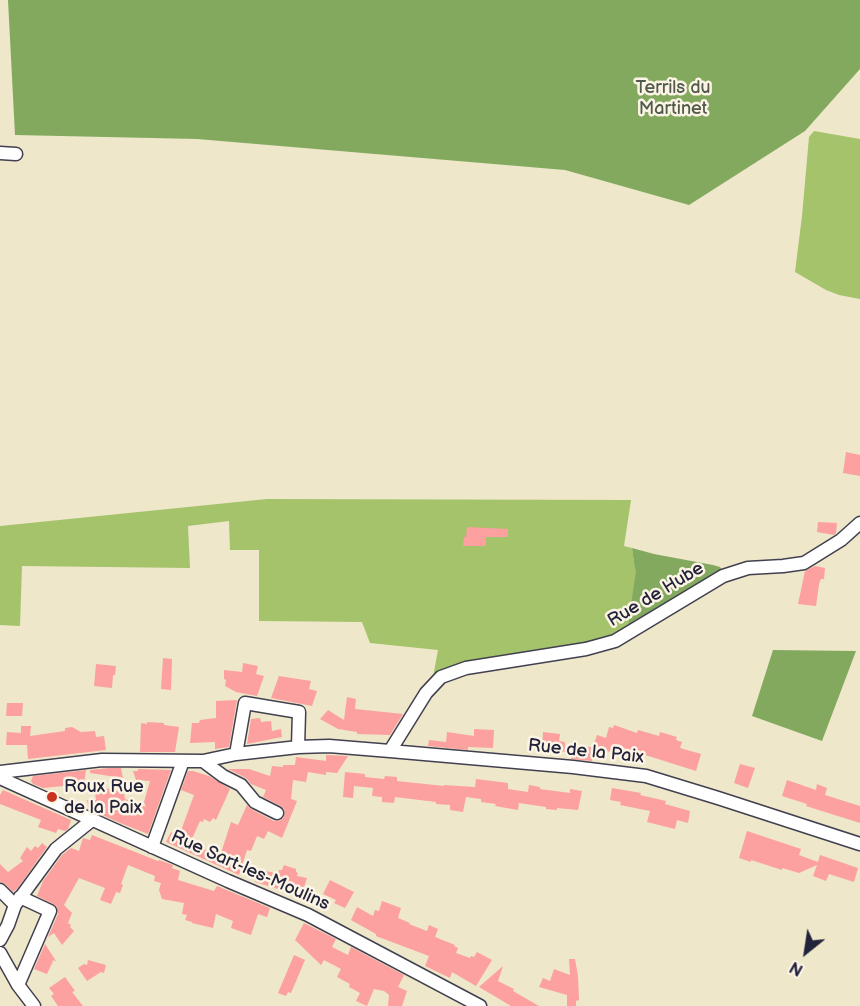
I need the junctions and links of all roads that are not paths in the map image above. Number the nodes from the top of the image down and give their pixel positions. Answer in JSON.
{"nodes":[{"id":1,"x":0,"y":153,"type":"edge"},
{"id":2,"x":16,"y":154,"type":"dead end"},
{"id":3,"x":860,"y":523,"type":"edge"},
{"id":4,"x":298,"y":747,"type":"junction"},
{"id":5,"x":390,"y":751,"type":"junction"},
{"id":6,"x":236,"y":754,"type":"junction"},
{"id":7,"x":183,"y":761,"type":"junction"},
{"id":8,"x":202,"y":761,"type":"junction"},
{"id":9,"x":0,"y":772,"type":"edge"},
{"id":10,"x":0,"y":778,"type":"edge"},
{"id":11,"x":277,"y":813,"type":"dead end"},
{"id":12,"x":92,"y":820,"type":"junction"},
{"id":13,"x":860,"y":844,"type":"edge"},
{"id":14,"x":152,"y":847,"type":"junction"},
{"id":15,"x":0,"y":890,"type":"edge"},
{"id":16,"x":18,"y":901,"type":"junction"},
{"id":17,"x":0,"y":940,"type":"edge"},
{"id":18,"x":0,"y":953,"type":"edge"},
{"id":19,"x":18,"y":985,"type":"junction"},
{"id":20,"x":34,"y":1006,"type":"edge"},
{"id":21,"x":480,"y":1006,"type":"edge"}],
"edges":[{"from":1,"to":2,"type":"street"},
{"from":3,"to":5,"type":"street","name":"Rue de Hube"},
{"from":4,"to":5,"type":"street","name":"Rue de la Paix"},
{"from":4,"to":6,"type":"street","name":"Rue de la Paix"},
{"from":4,"to":6,"type":"street"},
{"from":5,"to":13,"type":"street","name":"Rue de la Paix"},
{"from":6,"to":8,"type":"street","name":"Rue de la Paix"},
{"from":7,"to":8,"type":"street","name":"Rue de la Paix"},
{"from":7,"to":9,"type":"street","name":"Rue de la Paix"},
{"from":7,"to":14,"type":"street"},
{"from":8,"to":11,"type":"street"},
{"from":10,"to":12,"type":"street","name":"Rue Sart-les-Moulins"},
{"from":12,"to":14,"type":"street","name":"Rue Sart-les-Moulins"},
{"from":12,"to":16,"type":"street"},
{"from":14,"to":21,"type":"street","name":"Rue Sart-les-Moulins"},
{"from":15,"to":16,"type":"street"},
{"from":16,"to":17,"type":"street"},
{"from":16,"to":19,"type":"street"},
{"from":18,"to":19,"type":"street"},
{"from":19,"to":20,"type":"street"}]}
